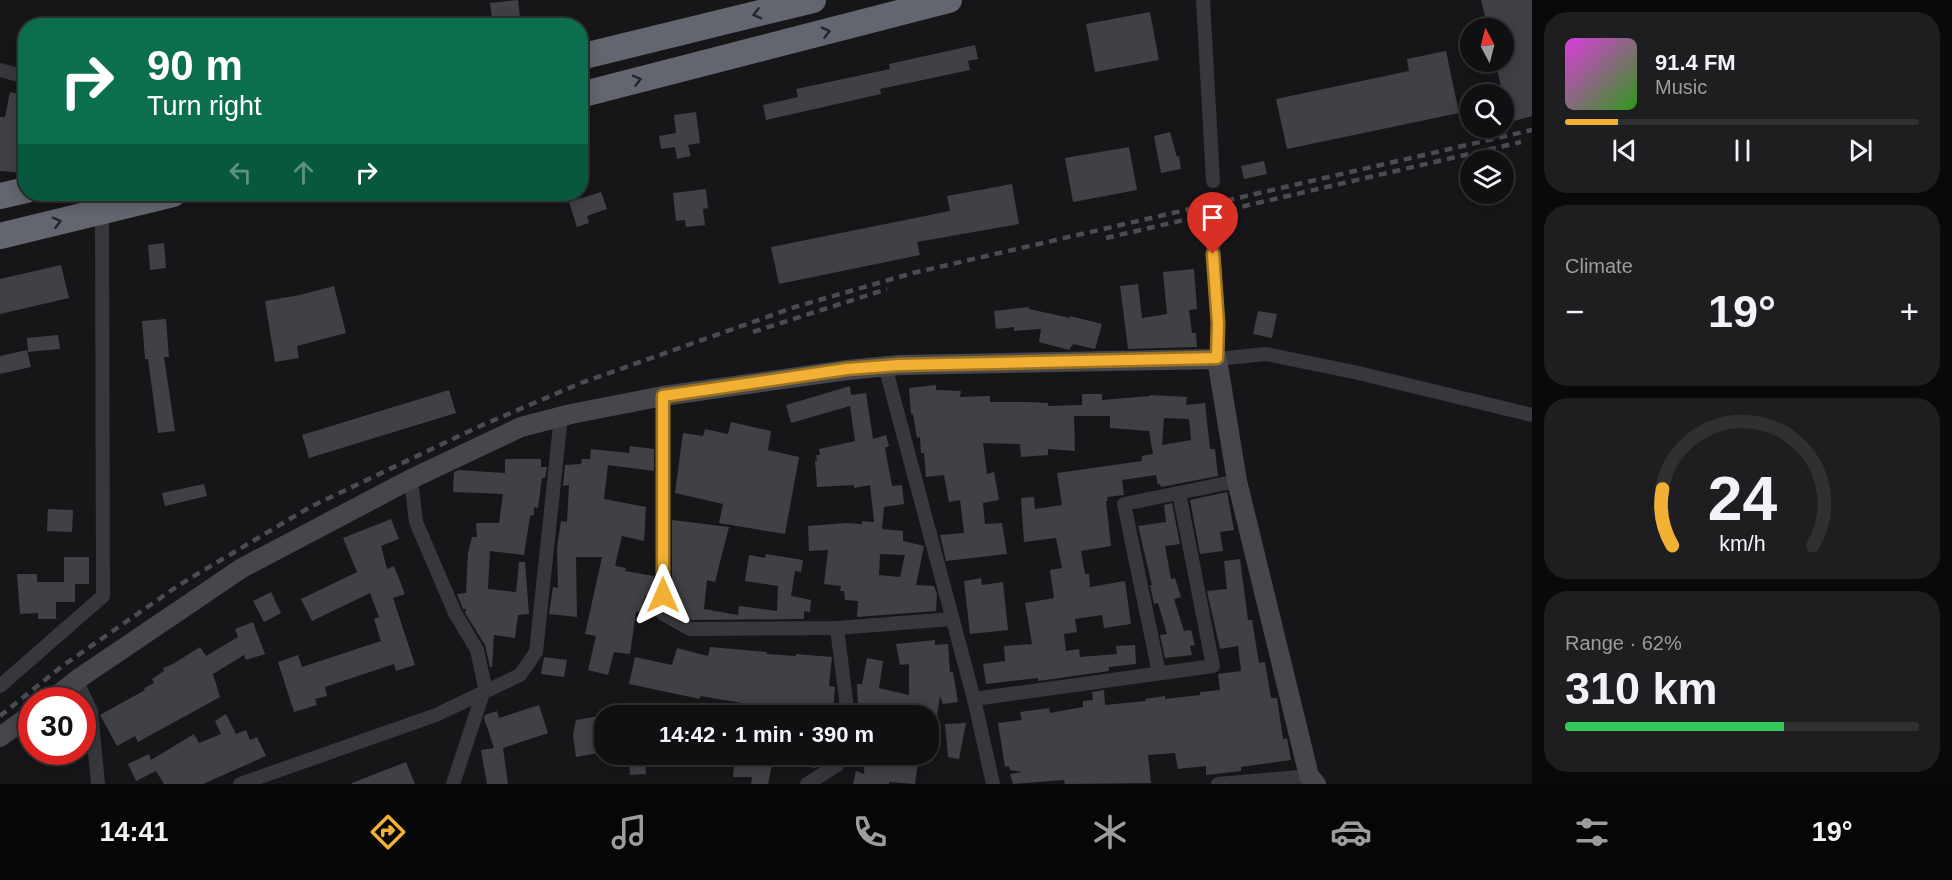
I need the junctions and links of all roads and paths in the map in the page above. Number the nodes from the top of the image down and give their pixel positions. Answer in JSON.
{"nodes":[{"id":1,"x":813,"y":0,"type":"edge"},
{"id":2,"x":949,"y":0,"type":"edge"},
{"id":3,"x":1203,"y":0,"type":"edge"},
{"id":4,"x":588,"y":55,"type":"edge"},
{"id":5,"x":0,"y":70,"type":"edge"},
{"id":6,"x":18,"y":75,"type":"edge"},
{"id":7,"x":588,"y":93,"type":"edge"},
{"id":8,"x":1213,"y":182,"type":"dead end"},
{"id":9,"x":18,"y":192,"type":"edge"},
{"id":10,"x":0,"y":196,"type":"edge"},
{"id":11,"x":142,"y":201,"type":"edge"},
{"id":12,"x":102,"y":210,"type":"junction"},
{"id":13,"x":1212,"y":232,"type":"dead end"},
{"id":14,"x":0,"y":236,"type":"edge"},
{"id":15,"x":1217,"y":358,"type":"junction"},
{"id":16,"x":885,"y":366,"type":"junction"},
{"id":17,"x":663,"y":396,"type":"junction"},
{"id":18,"x":1532,"y":415,"type":"edge"},
{"id":19,"x":561,"y":416,"type":"junction"},
{"id":20,"x":411,"y":479,"type":"junction"},
{"id":21,"x":1237,"y":481,"type":"junction"},
{"id":22,"x":1179,"y":493,"type":"junction"},
{"id":23,"x":952,"y":619,"type":"junction"},
{"id":24,"x":837,"y":628,"type":"junction"},
{"id":25,"x":1159,"y":673,"type":"junction"},
{"id":26,"x":77,"y":682,"type":"junction"},
{"id":27,"x":0,"y":686,"type":"edge"},
{"id":28,"x":70,"y":687,"type":"edge"},
{"id":29,"x":483,"y":693,"type":"junction"},
{"id":30,"x":974,"y":699,"type":"junction"},
{"id":31,"x":847,"y":705,"type":"edge"},
{"id":32,"x":18,"y":724,"type":"edge"},
{"id":33,"x":0,"y":737,"type":"edge"},
{"id":34,"x":837,"y":765,"type":"edge"},
{"id":35,"x":1313,"y":780,"type":"edge"},
{"id":36,"x":98,"y":784,"type":"edge"},
{"id":37,"x":240,"y":784,"type":"edge"},
{"id":38,"x":453,"y":784,"type":"edge"},
{"id":39,"x":807,"y":784,"type":"edge"},
{"id":40,"x":993,"y":784,"type":"edge"},
{"id":41,"x":1218,"y":784,"type":"edge"}],
"edges":[{"from":1,"to":4,"type":"highway","one_way":true},
{"from":7,"to":2,"type":"highway","one_way":true},
{"from":3,"to":8,"type":"street"},
{"from":5,"to":6,"type":"street"},
{"from":9,"to":10,"type":"highway"},
{"from":11,"to":12,"type":"highway"},
{"from":14,"to":12,"type":"highway","one_way":true},
{"from":12,"to":27,"type":"street"},
{"from":13,"to":15,"type":"street"},
{"from":15,"to":16,"type":"main road"},
{"from":15,"to":18,"type":"street"},
{"from":15,"to":21,"type":"main road"},
{"from":16,"to":17,"type":"main road"},
{"from":16,"to":23,"type":"street"},
{"from":17,"to":19,"type":"main road"},
{"from":17,"to":24,"type":"street"},
{"from":19,"to":20,"type":"main road"},
{"from":19,"to":29,"type":"street"},
{"from":20,"to":26,"type":"main road"},
{"from":20,"to":29,"type":"street"},
{"from":21,"to":22,"type":"street"},
{"from":21,"to":35,"type":"main road"},
{"from":22,"to":25,"type":"street"},
{"from":22,"to":25,"type":"street"},
{"from":23,"to":24,"type":"street"},
{"from":23,"to":30,"type":"street"},
{"from":24,"to":31,"type":"street"},
{"from":25,"to":30,"type":"street"},
{"from":26,"to":28,"type":"main road"},
{"from":26,"to":36,"type":"street"},
{"from":29,"to":37,"type":"street"},
{"from":29,"to":38,"type":"street"},
{"from":30,"to":40,"type":"street"},
{"from":32,"to":33,"type":"main road"},
{"from":34,"to":39,"type":"street"},
{"from":35,"to":41,"type":"street"}]}
